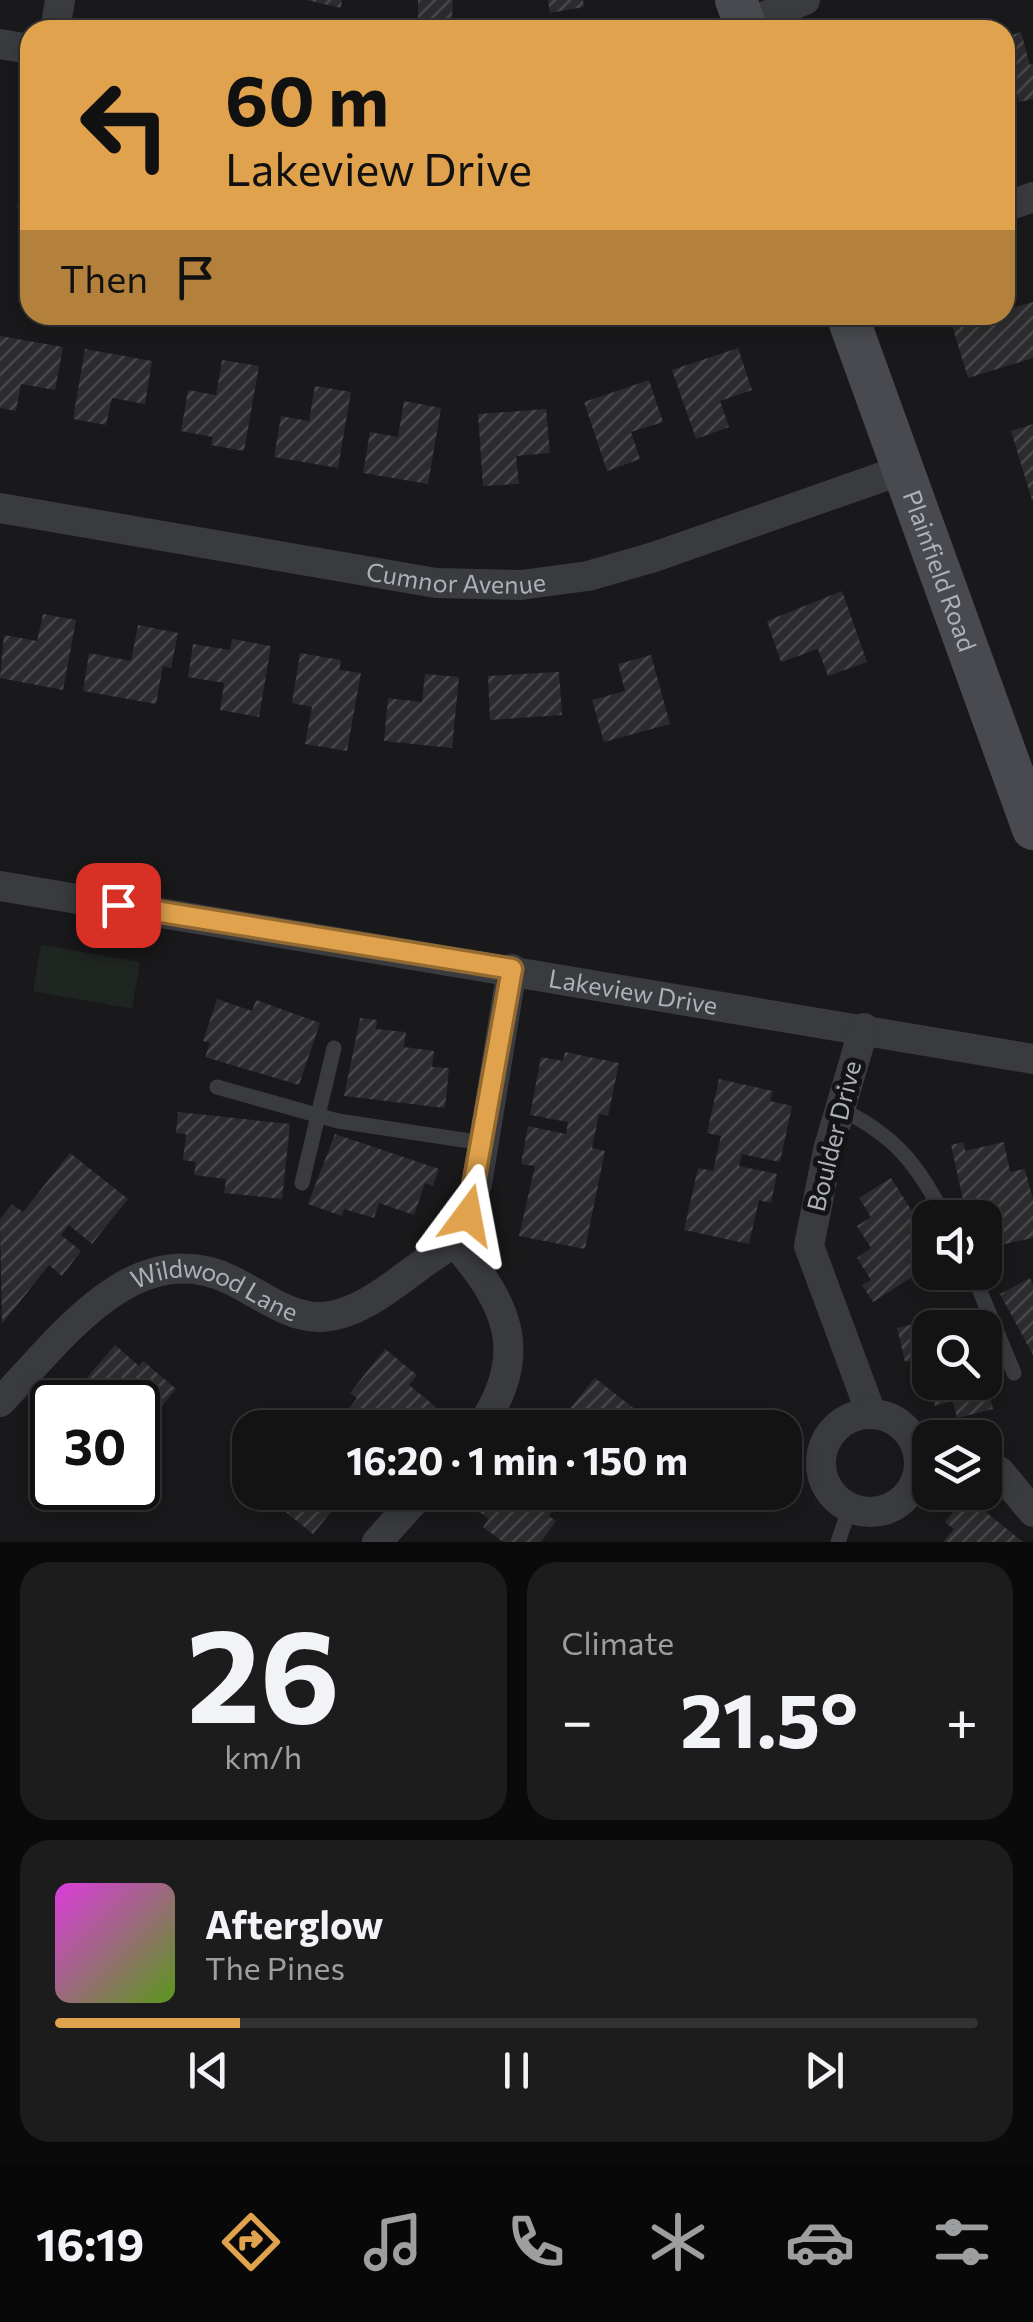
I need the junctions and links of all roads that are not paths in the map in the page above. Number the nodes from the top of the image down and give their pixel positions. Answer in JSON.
{"nodes":[{"id":1,"x":806,"y":0,"type":"edge"},
{"id":2,"x":743,"y":18,"type":"edge"},
{"id":3,"x":851,"y":325,"type":"edge"},
{"id":4,"x":902,"y":470,"type":"junction"},
{"id":5,"x":0,"y":508,"type":"edge"},
{"id":6,"x":1033,"y":829,"type":"edge"},
{"id":7,"x":0,"y":886,"type":"edge"},
{"id":8,"x":512,"y":969,"type":"junction"},
{"id":9,"x":864,"y":1028,"type":"junction"},
{"id":10,"x":334,"y":1048,"type":"dead end"},
{"id":11,"x":1033,"y":1058,"type":"edge"},
{"id":12,"x":218,"y":1087,"type":"dead end"},
{"id":13,"x":840,"y":1108,"type":"junction"},
{"id":14,"x":318,"y":1116,"type":"junction"},
{"id":15,"x":483,"y":1143,"type":"junction"},
{"id":16,"x":302,"y":1183,"type":"dead end"},
{"id":17,"x":936,"y":1200,"type":"edge"},
{"id":18,"x":454,"y":1242,"type":"junction"},
{"id":19,"x":979,"y":1290,"type":"edge"},
{"id":20,"x":1014,"y":1373,"type":"dead end"},
{"id":21,"x":0,"y":1402,"type":"edge"},
{"id":22,"x":491,"y":1410,"type":"edge"},
{"id":23,"x":871,"y":1413,"type":"junction"},
{"id":24,"x":912,"y":1439,"type":"edge"},
{"id":25,"x":1002,"y":1474,"type":"edge"},
{"id":26,"x":912,"y":1483,"type":"edge"},
{"id":27,"x":850,"y":1508,"type":"junction"},
{"id":28,"x":406,"y":1510,"type":"edge"},
{"id":29,"x":1033,"y":1512,"type":"edge"},
{"id":30,"x":378,"y":1542,"type":"edge"},
{"id":31,"x":838,"y":1542,"type":"edge"}],
"edges":[{"from":1,"to":2,"type":"street"},
{"from":3,"to":4,"type":"main road","name":"Plainfield Road"},
{"from":4,"to":5,"type":"street","name":"Cumnor Avenue"},
{"from":4,"to":6,"type":"main road","name":"Plainfield Road"},
{"from":7,"to":8,"type":"street","name":"Lakeview Drive"},
{"from":8,"to":9,"type":"street","name":"Lakeview Drive"},
{"from":8,"to":15,"type":"street"},
{"from":9,"to":11,"type":"street","name":"Lakeview Drive"},
{"from":9,"to":13,"type":"street","name":"Boulder Drive"},
{"from":10,"to":14,"type":"lane"},
{"from":12,"to":14,"type":"lane"},
{"from":13,"to":17,"type":"lane"},
{"from":13,"to":23,"type":"street","name":"Boulder Drive"},
{"from":14,"to":15,"type":"lane"},
{"from":14,"to":16,"type":"lane"},
{"from":15,"to":18,"type":"street"},
{"from":18,"to":21,"type":"street","name":"Wildwood Lane"},
{"from":18,"to":22,"type":"street"},
{"from":19,"to":20,"type":"lane"},
{"from":23,"to":24,"type":"street"},
{"from":23,"to":27,"type":"street"},
{"from":25,"to":29,"type":"street"},
{"from":26,"to":27,"type":"street"},
{"from":27,"to":31,"type":"lane"},
{"from":28,"to":30,"type":"street"}]}
